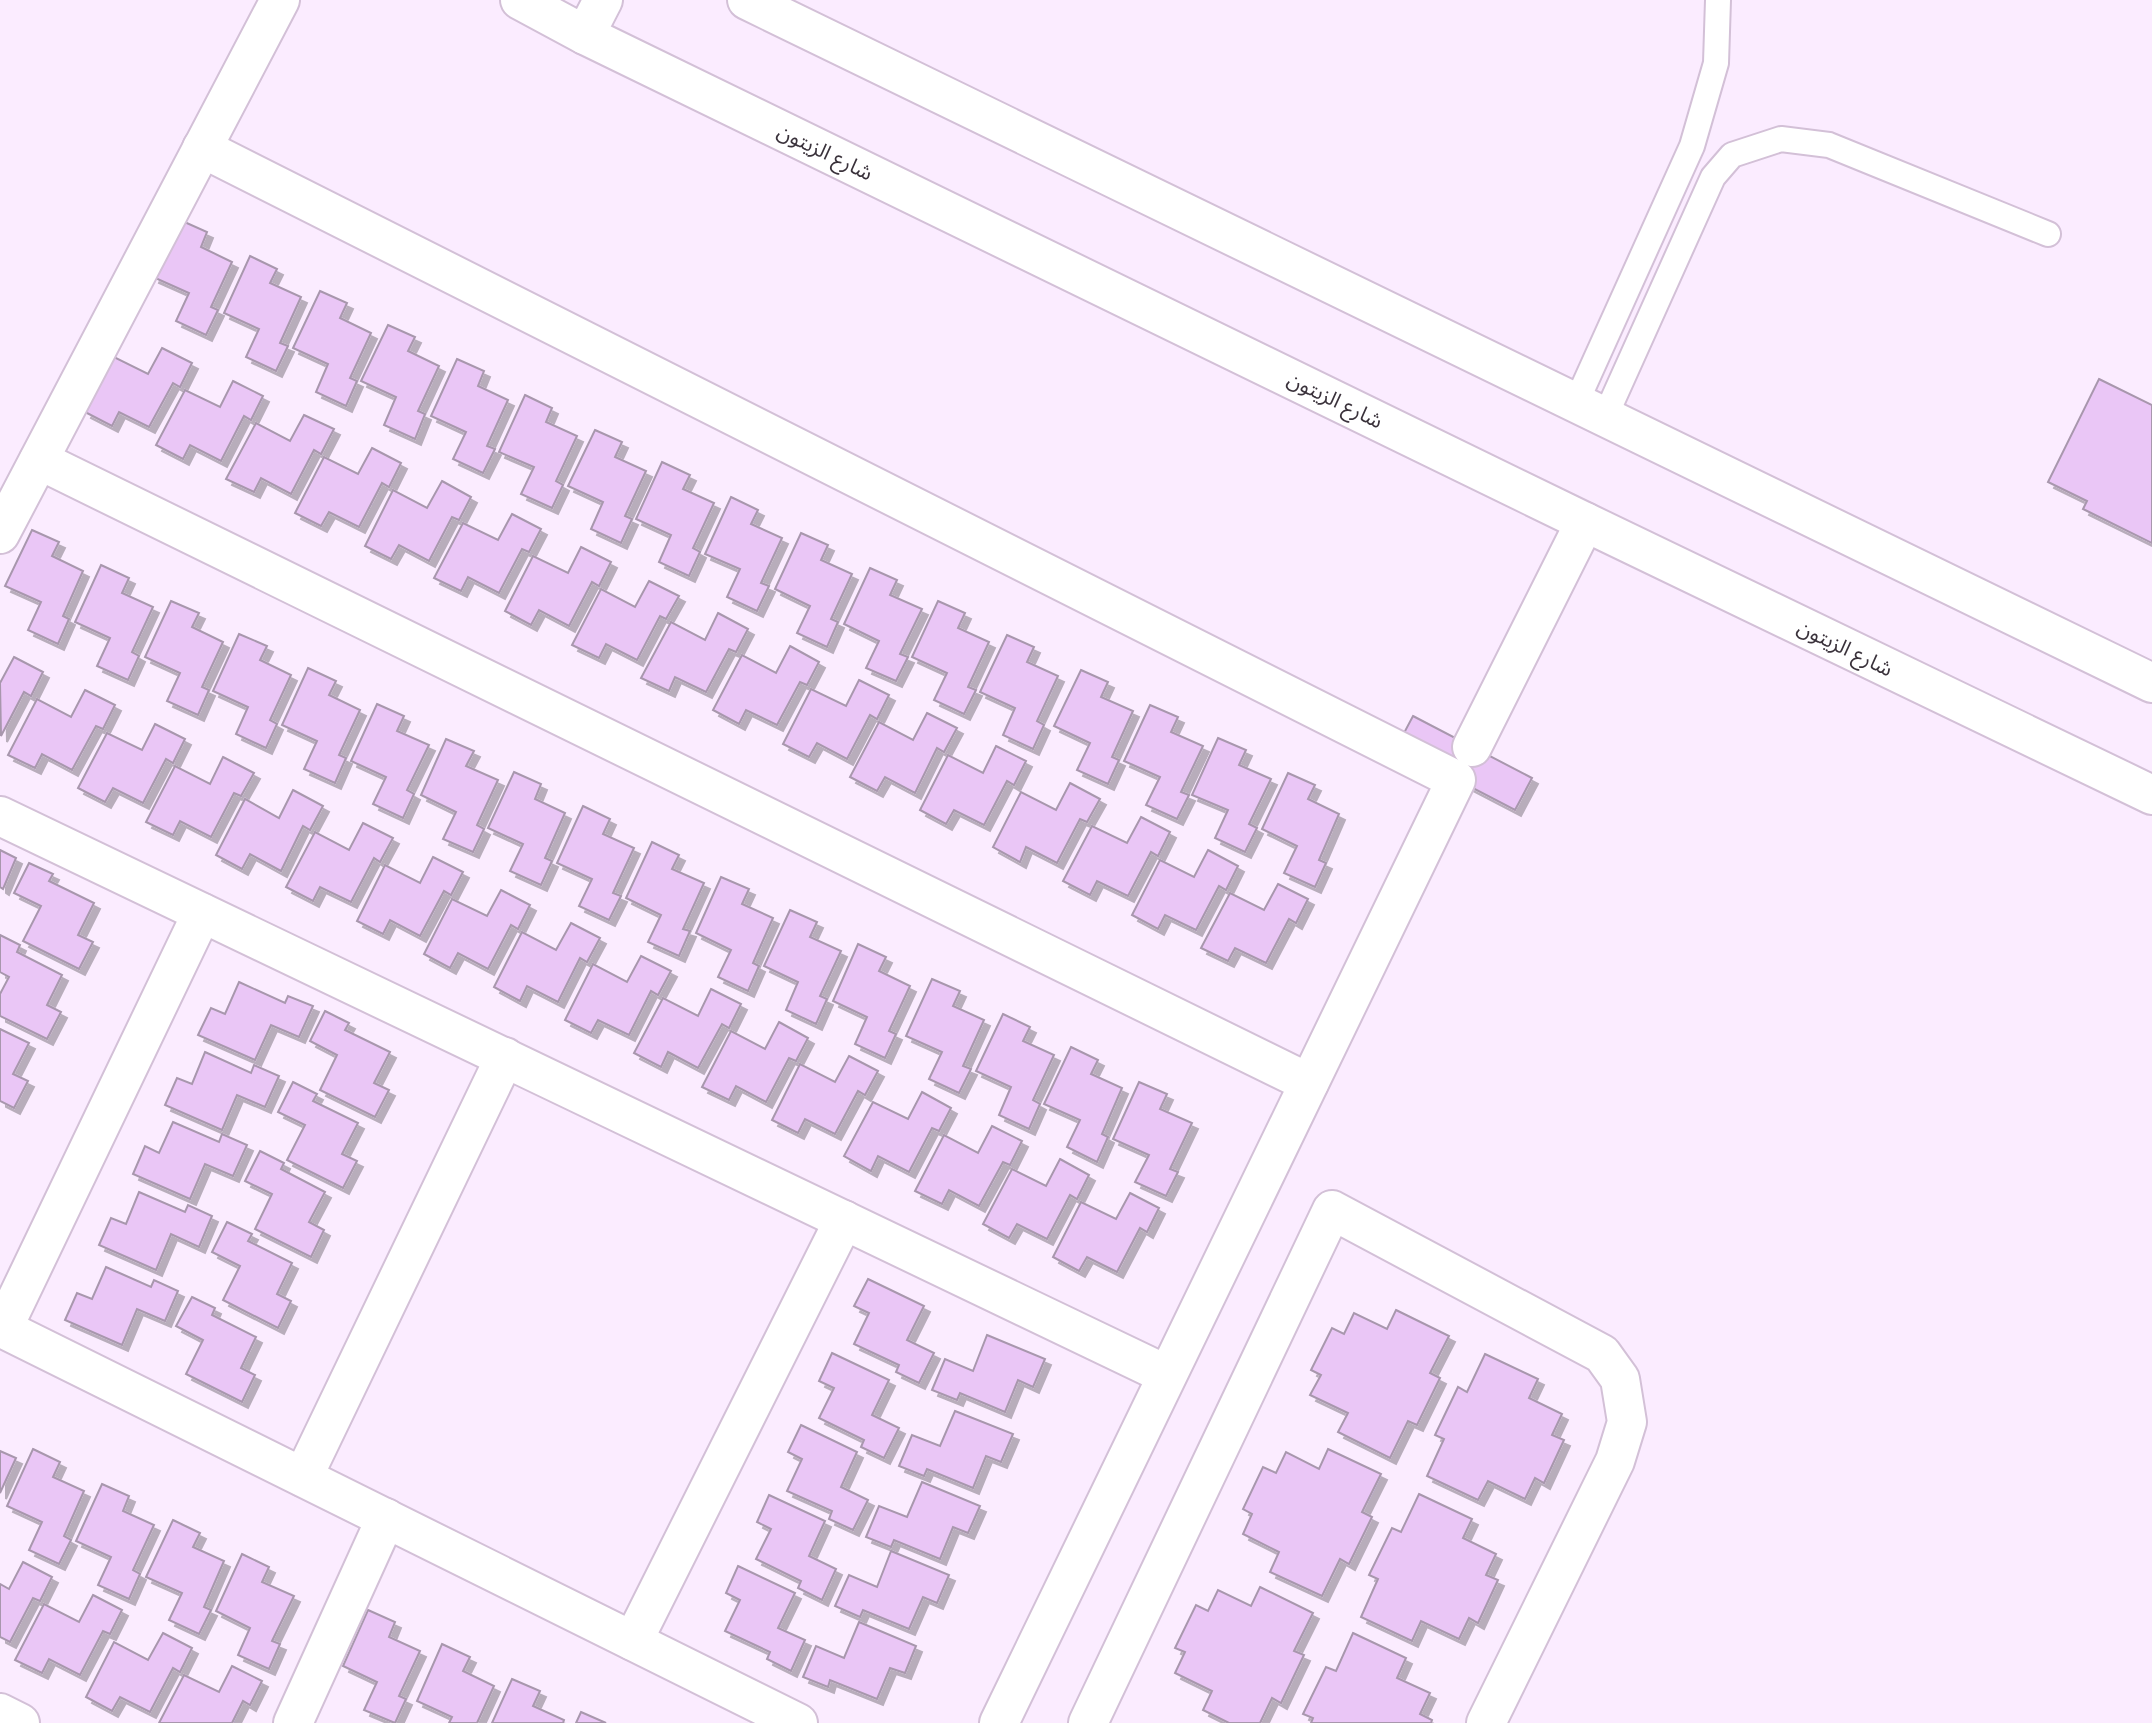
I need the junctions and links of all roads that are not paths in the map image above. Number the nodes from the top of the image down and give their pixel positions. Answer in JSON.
{"nodes":[{"id":1,"x":280,"y":0,"type":"edge"},
{"id":2,"x":520,"y":0,"type":"edge"},
{"id":3,"x":603,"y":0,"type":"edge"},
{"id":4,"x":747,"y":0,"type":"edge"},
{"id":5,"x":1718,"y":0,"type":"edge"},
{"id":6,"x":585,"y":35,"type":"junction"},
{"id":7,"x":202,"y":148,"type":"junction"},
{"id":8,"x":2048,"y":234,"type":"dead end"},
{"id":9,"x":1590,"y":410,"type":"junction"},
{"id":10,"x":39,"y":460,"type":"junction"},
{"id":11,"x":1585,"y":522,"type":"junction"},
{"id":12,"x":0,"y":534,"type":"edge"},
{"id":13,"x":2152,"y":683,"type":"edge"},
{"id":14,"x":1472,"y":747,"type":"dead end"},
{"id":15,"x":2152,"y":796,"type":"edge"},
{"id":16,"x":0,"y":816,"type":"edge"},
{"id":17,"x":202,"y":913,"type":"junction"},
{"id":18,"x":505,"y":1058,"type":"junction"},
{"id":19,"x":1309,"y":1083,"type":"junction"},
{"id":20,"x":844,"y":1220,"type":"junction"},
{"id":21,"x":2,"y":1327,"type":"edge"},
{"id":22,"x":1167,"y":1375,"type":"junction"},
{"id":23,"x":303,"y":1477,"type":"junction"},
{"id":24,"x":386,"y":1518,"type":"junction"},
{"id":25,"x":633,"y":1641,"type":"junction"},
{"id":26,"x":0,"y":1713,"type":"edge"},
{"id":27,"x":20,"y":1723,"type":"edge"},
{"id":28,"x":293,"y":1723,"type":"edge"},
{"id":29,"x":798,"y":1723,"type":"edge"},
{"id":30,"x":999,"y":1723,"type":"edge"},
{"id":31,"x":1088,"y":1723,"type":"edge"},
{"id":32,"x":1486,"y":1723,"type":"edge"}],
"edges":[{"from":1,"to":7,"type":"street"},
{"from":2,"to":6,"type":"street","name":"شارع الزيتون"},
{"from":3,"to":6,"type":"street"},
{"from":4,"to":9,"type":"street"},
{"from":5,"to":9,"type":"lane"},
{"from":6,"to":11,"type":"street","name":"شارع الزيتون"},
{"from":7,"to":10,"type":"street"},
{"from":7,"to":19,"type":"street"},
{"from":8,"to":9,"type":"lane"},
{"from":9,"to":13,"type":"street"},
{"from":10,"to":12,"type":"street"},
{"from":10,"to":19,"type":"street"},
{"from":11,"to":14,"type":"street"},
{"from":11,"to":15,"type":"street","name":"شارع الزيتون"},
{"from":16,"to":17,"type":"street"},
{"from":17,"to":18,"type":"street"},
{"from":17,"to":21,"type":"street"},
{"from":18,"to":20,"type":"street"},
{"from":18,"to":23,"type":"street"},
{"from":19,"to":22,"type":"street"},
{"from":20,"to":22,"type":"street"},
{"from":20,"to":25,"type":"street"},
{"from":21,"to":23,"type":"street"},
{"from":22,"to":30,"type":"street"},
{"from":23,"to":24,"type":"street"},
{"from":24,"to":25,"type":"street"},
{"from":24,"to":28,"type":"street"},
{"from":25,"to":29,"type":"street"},
{"from":26,"to":27,"type":"street"},
{"from":31,"to":32,"type":"street"}]}
